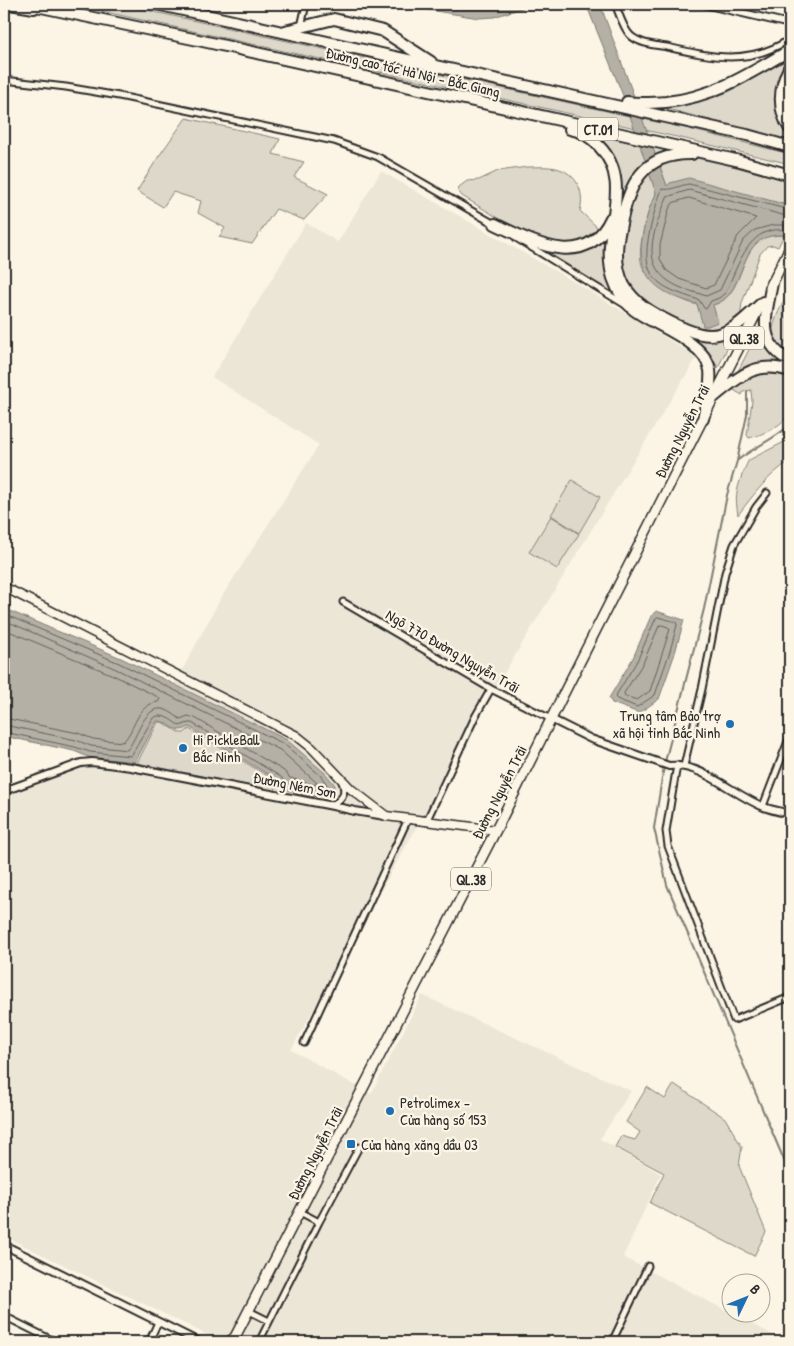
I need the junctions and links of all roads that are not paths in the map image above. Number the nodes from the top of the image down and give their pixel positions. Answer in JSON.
{"nodes":[{"id":1,"x":10,"y":4,"type":"edge"},
{"id":2,"x":27,"y":4,"type":"edge"},
{"id":3,"x":156,"y":4,"type":"edge"},
{"id":4,"x":306,"y":4,"type":"edge"},
{"id":5,"x":615,"y":4,"type":"edge"},
{"id":6,"x":704,"y":4,"type":"edge"},
{"id":7,"x":61,"y":12,"type":"junction"},
{"id":8,"x":790,"y":24,"type":"edge"},
{"id":9,"x":301,"y":28,"type":"junction"},
{"id":10,"x":283,"y":32,"type":"junction"},
{"id":11,"x":790,"y":39,"type":"edge"},
{"id":12,"x":790,"y":50,"type":"edge"},
{"id":13,"x":436,"y":66,"type":"junction"},
{"id":14,"x":790,"y":66,"type":"edge"},
{"id":15,"x":491,"y":77,"type":"junction"},
{"id":16,"x":4,"y":80,"type":"edge"},
{"id":17,"x":405,"y":86,"type":"junction"},
{"id":18,"x":790,"y":129,"type":"edge"},
{"id":19,"x":790,"y":147,"type":"edge"},
{"id":20,"x":790,"y":176,"type":"edge"},
{"id":21,"x":614,"y":210,"type":"junction"},
{"id":22,"x":495,"y":224,"type":"junction"},
{"id":23,"x":790,"y":247,"type":"edge"},
{"id":24,"x":772,"y":283,"type":"junction"},
{"id":25,"x":762,"y":302,"type":"junction"},
{"id":26,"x":633,"y":309,"type":"junction"},
{"id":27,"x":790,"y":361,"type":"edge"},
{"id":28,"x":790,"y":371,"type":"edge"},
{"id":29,"x":715,"y":396,"type":"junction"},
{"id":30,"x":703,"y":419,"type":"junction"},
{"id":31,"x":767,"y":493,"type":"dead end"},
{"id":32,"x":4,"y":588,"type":"edge"},
{"id":33,"x":343,"y":602,"type":"dead end"},
{"id":34,"x":491,"y":689,"type":"junction"},
{"id":35,"x":551,"y":719,"type":"junction"},
{"id":36,"x":790,"y":736,"type":"edge"},
{"id":37,"x":677,"y":765,"type":"junction"},
{"id":38,"x":341,"y":779,"type":"junction"},
{"id":39,"x":4,"y":791,"type":"edge"},
{"id":40,"x":329,"y":805,"type":"junction"},
{"id":41,"x":763,"y":806,"type":"junction"},
{"id":42,"x":790,"y":814,"type":"edge"},
{"id":43,"x":386,"y":816,"type":"junction"},
{"id":44,"x":408,"y":819,"type":"junction"},
{"id":45,"x":426,"y":822,"type":"junction"},
{"id":46,"x":496,"y":830,"type":"junction"},
{"id":47,"x":790,"y":997,"type":"edge"},
{"id":48,"x":304,"y":1043,"type":"dead end"},
{"id":49,"x":359,"y":1147,"type":"dead end"},
{"id":50,"x":300,"y":1212,"type":"junction"},
{"id":51,"x":319,"y":1222,"type":"junction"},
{"id":52,"x":4,"y":1245,"type":"edge"},
{"id":53,"x":648,"y":1266,"type":"dead end"},
{"id":54,"x":248,"y":1311,"type":"junction"},
{"id":55,"x":4,"y":1316,"type":"edge"},
{"id":56,"x":269,"y":1321,"type":"junction"},
{"id":57,"x":158,"y":1322,"type":"junction"},
{"id":58,"x":233,"y":1341,"type":"edge"},
{"id":59,"x":56,"y":1342,"type":"edge"},
{"id":60,"x":149,"y":1342,"type":"edge"},
{"id":61,"x":199,"y":1342,"type":"edge"},
{"id":62,"x":259,"y":1342,"type":"edge"},
{"id":63,"x":612,"y":1342,"type":"edge"}],
"edges":[{"from":1,"to":7,"type":"highway"},
{"from":2,"to":7,"type":"highway","name":"Đường cao tốc Hà Nội - Bắc Giang","number":"CT.01"},
{"from":3,"to":10,"type":"highway","name":"Đường cao tốc Hà Nội - Bắc Giang","number":"CT.01"},
{"from":4,"to":9,"type":"street"},
{"from":5,"to":11,"type":"street"},
{"from":6,"to":8,"type":"street"},
{"from":7,"to":17,"type":"highway","name":"Đường cao tốc Hà Nội - Bắc Giang","number":"CT.01"},
{"from":9,"to":10,"type":"highway"},
{"from":9,"to":13,"type":"highway"},
{"from":10,"to":13,"type":"highway","name":"Đường cao tốc Hà Nội - Bắc Giang","number":"CT.01"},
{"from":12,"to":15,"type":"highway"},
{"from":13,"to":15,"type":"highway","name":"Đường cao tốc Hà Nội - Bắc Giang","number":"CT.01"},
{"from":14,"to":18,"type":"highway"},
{"from":15,"to":19,"type":"highway","name":"Đường cao tốc Hà Nội - Bắc Giang","number":"CT.01"},
{"from":16,"to":22,"type":"street"},
{"from":17,"to":20,"type":"highway","name":"Đường cao tốc Hà Nội - Bắc Giang","number":"CT.01"},
{"from":17,"to":21,"type":"highway"},
{"from":20,"to":25,"type":"highway"},
{"from":21,"to":22,"type":"highway"},
{"from":21,"to":26,"type":"highway"},
{"from":22,"to":26,"type":"street"},
{"from":23,"to":24,"type":"highway","name":"Đường Nguyễn Trãi","number":"QL.38"},
{"from":24,"to":25,"type":"highway","name":"Đường Nguyễn Trãi","number":"QL.38"},
{"from":24,"to":27,"type":"highway"},
{"from":25,"to":29,"type":"highway","name":"Đường Nguyễn Trãi","number":"QL.38"},
{"from":26,"to":30,"type":"highway"},
{"from":28,"to":29,"type":"highway"},
{"from":29,"to":30,"type":"highway","name":"Đường Nguyễn Trãi","number":"QL.38"},
{"from":30,"to":35,"type":"highway","name":"Đường Nguyễn Trãi","number":"QL.38"},
{"from":31,"to":37,"type":"street"},
{"from":32,"to":38,"type":"main road"},
{"from":33,"to":34,"type":"street","name":"Ngõ 770 Đường Nguyễn Trãi"},
{"from":34,"to":35,"type":"street","name":"Ngõ 770 Đường Nguyễn Trãi"},
{"from":34,"to":45,"type":"street"},
{"from":35,"to":37,"type":"street"},
{"from":35,"to":46,"type":"highway","name":"Đường Nguyễn Trãi","number":"QL.38"},
{"from":36,"to":41,"type":"street"},
{"from":37,"to":41,"type":"street"},
{"from":37,"to":47,"type":"street"},
{"from":38,"to":40,"type":"street"},
{"from":38,"to":43,"type":"main road"},
{"from":39,"to":40,"type":"street","name":"Đường Ném Sơn"},
{"from":40,"to":43,"type":"street","name":"Đường Ném Sơn"},
{"from":41,"to":42,"type":"street"},
{"from":43,"to":44,"type":"main road","name":"Đường Ném Sơn"},
{"from":44,"to":45,"type":"main road","name":"Đường Ném Sơn"},
{"from":44,"to":48,"type":"street"},
{"from":45,"to":46,"type":"main road","name":"Đường Ném Sơn"},
{"from":46,"to":50,"type":"highway","name":"Đường Nguyễn Trãi","number":"QL.38"},
{"from":49,"to":51,"type":"street"},
{"from":50,"to":51,"type":"street"},
{"from":50,"to":54,"type":"highway","name":"Đường Nguyễn Trãi","number":"QL.38"},
{"from":51,"to":56,"type":"street"},
{"from":52,"to":57,"type":"street"},
{"from":53,"to":63,"type":"street"},
{"from":54,"to":56,"type":"street"},
{"from":54,"to":58,"type":"highway","name":"Đường Nguyễn Trãi","number":"QL.38"},
{"from":55,"to":59,"type":"street"},
{"from":56,"to":62,"type":"street"},
{"from":57,"to":60,"type":"street"},
{"from":57,"to":61,"type":"street"}]}
